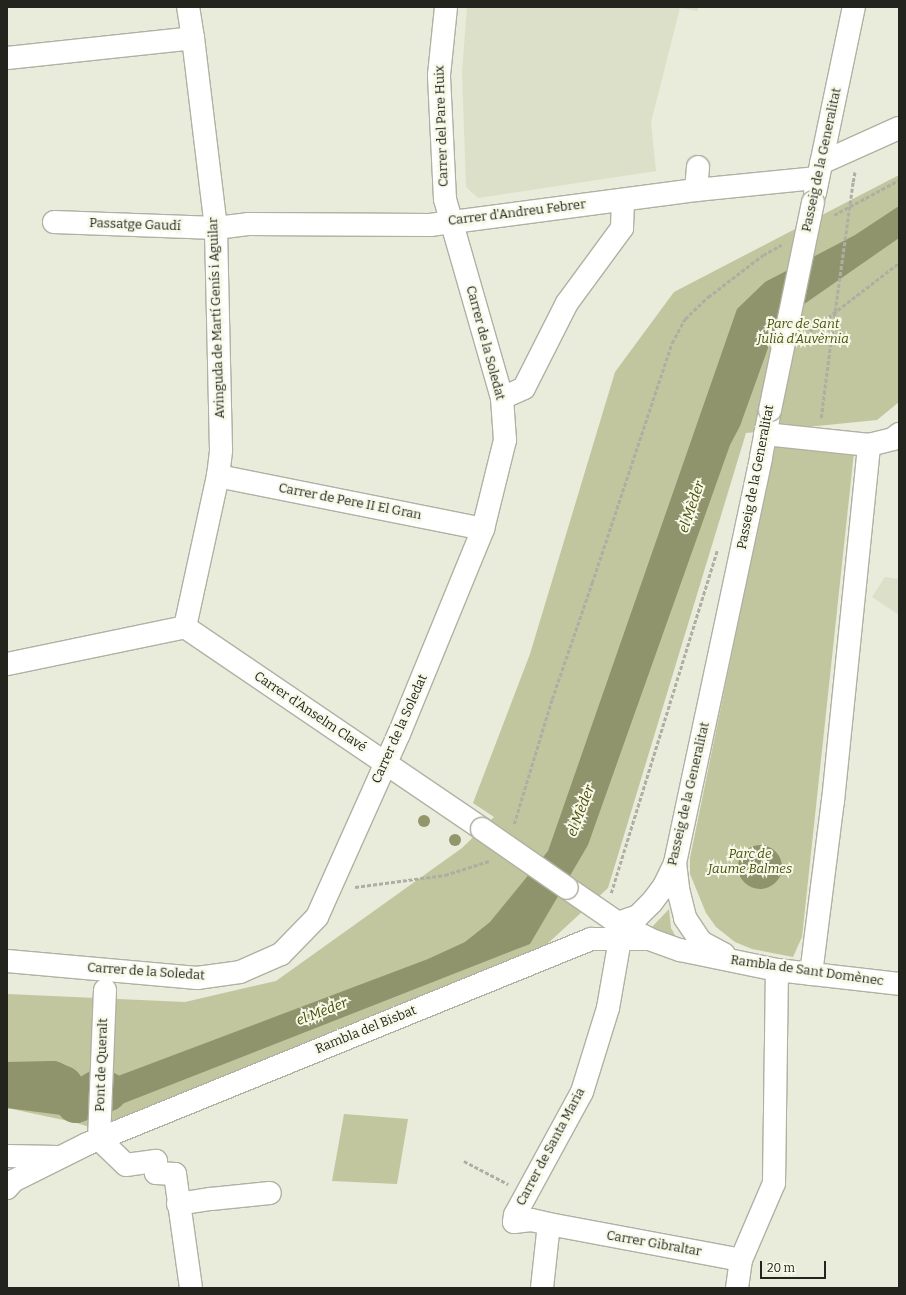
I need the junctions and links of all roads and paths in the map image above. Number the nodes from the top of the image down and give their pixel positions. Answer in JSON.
{"nodes":[{"id":1,"x":188,"y":7,"type":"edge"},
{"id":2,"x":446,"y":7,"type":"edge"},
{"id":3,"x":854,"y":7,"type":"edge"},
{"id":4,"x":193,"y":38,"type":"junction"},
{"id":5,"x":7,"y":58,"type":"edge"},
{"id":6,"x":899,"y":128,"type":"edge"},
{"id":7,"x":698,"y":167,"type":"dead end"},
{"id":8,"x":819,"y":170,"type":"junction"},
{"id":9,"x":899,"y":180,"type":"edge"},
{"id":10,"x":854,"y":182,"type":"dead end"},
{"id":11,"x":696,"y":190,"type":"junction"},
{"id":12,"x":623,"y":200,"type":"junction"},
{"id":13,"x":832,"y":216,"type":"dead end"},
{"id":14,"x":450,"y":221,"type":"junction"},
{"id":15,"x":54,"y":222,"type":"dead end"},
{"id":16,"x":216,"y":228,"type":"junction"},
{"id":17,"x":784,"y":244,"type":"dead end"},
{"id":18,"x":899,"y":263,"type":"edge"},
{"id":19,"x":805,"y":334,"type":"dead end"},
{"id":20,"x":502,"y":398,"type":"junction"},
{"id":21,"x":765,"y":434,"type":"junction"},
{"id":22,"x":899,"y":434,"type":"edge"},
{"id":23,"x":818,"y":440,"type":"junction"},
{"id":24,"x":868,"y":445,"type":"junction"},
{"id":25,"x":218,"y":476,"type":"junction"},
{"id":26,"x":483,"y":529,"type":"junction"},
{"id":27,"x":718,"y":545,"type":"dead end"},
{"id":28,"x":185,"y":627,"type":"junction"},
{"id":29,"x":7,"y":664,"type":"edge"},
{"id":30,"x":386,"y":763,"type":"junction"},
{"id":31,"x":513,"y":826,"type":"dead end"},
{"id":32,"x":492,"y":856,"type":"dead end"},
{"id":33,"x":675,"y":863,"type":"junction"},
{"id":34,"x":348,"y":887,"type":"dead end"},
{"id":35,"x":614,"y":926,"type":"junction"},
{"id":36,"x":649,"y":939,"type":"joint"},
{"id":37,"x":7,"y":961,"type":"edge"},
{"id":38,"x":741,"y":964,"type":"junction"},
{"id":39,"x":777,"y":970,"type":"junction"},
{"id":40,"x":811,"y":974,"type":"junction"},
{"id":41,"x":899,"y":984,"type":"edge"},
{"id":42,"x":105,"y":990,"type":"dead end"},
{"id":43,"x":93,"y":1141,"type":"junction"},
{"id":44,"x":7,"y":1156,"type":"edge"},
{"id":45,"x":59,"y":1157,"type":"junction"},
{"id":46,"x":464,"y":1161,"type":"dead end"},
{"id":47,"x":7,"y":1188,"type":"edge"},
{"id":48,"x":270,"y":1193,"type":"dead end"},
{"id":49,"x":526,"y":1193,"type":"junction"},
{"id":50,"x":178,"y":1204,"type":"junction"},
{"id":51,"x":515,"y":1214,"type":"joint"},
{"id":52,"x":558,"y":1226,"type":"junction"},
{"id":53,"x":741,"y":1260,"type":"junction"},
{"id":54,"x":191,"y":1288,"type":"edge"},
{"id":55,"x":542,"y":1288,"type":"edge"},
{"id":56,"x":737,"y":1288,"type":"edge"}],
"edges":[{"from":1,"to":4,"type":"street","name":"Avinguda de Martí Genís i Aguilar"},
{"from":2,"to":14,"type":"street","name":"Carrer del Pare Huix"},
{"from":3,"to":8,"type":"street","name":"Passeig de la Generalitat"},
{"from":4,"to":5,"type":"street"},
{"from":4,"to":16,"type":"street","name":"Avinguda de Martí Genís i Aguilar"},
{"from":6,"to":8,"type":"street","name":"Carrer d'Andreu Febrer"},
{"from":7,"to":11,"type":"street"},
{"from":8,"to":11,"type":"street","name":"Carrer d'Andreu Febrer"},
{"from":8,"to":21,"type":"street","name":"Passeig de la Generalitat","bridge":true},
{"from":9,"to":13,"type":"path"},
{"from":10,"to":23,"type":"path","bridge":true},
{"from":11,"to":12,"type":"street","name":"Carrer d'Andreu Febrer"},
{"from":12,"to":14,"type":"street","name":"Carrer d'Andreu Febrer"},
{"from":12,"to":20,"type":"street"},
{"from":14,"to":16,"type":"street","name":"Carrer d'Andreu Febrer"},
{"from":14,"to":20,"type":"street","name":"Carrer de la Soledat"},
{"from":15,"to":16,"type":"street","name":"Passatge Gaudí"},
{"from":16,"to":25,"type":"street","name":"Avinguda de Martí Genís i Aguilar"},
{"from":17,"to":31,"type":"path"},
{"from":18,"to":19,"type":"path"},
{"from":20,"to":26,"type":"street","name":"Carrer de la Soledat"},
{"from":21,"to":23,"type":"street"},
{"from":21,"to":33,"type":"street","name":"Passeig de la Generalitat"},
{"from":22,"to":24,"type":"street"},
{"from":23,"to":24,"type":"street"},
{"from":24,"to":40,"type":"street"},
{"from":25,"to":26,"type":"street","name":"Carrer de Pere II El Gran"},
{"from":25,"to":28,"type":"street","name":"Avinguda de Martí Genís i Aguilar"},
{"from":26,"to":30,"type":"street","name":"Carrer de la Soledat"},
{"from":27,"to":35,"type":"path"},
{"from":28,"to":29,"type":"street"},
{"from":28,"to":30,"type":"street","name":"Carrer d'Anselm Clavé"},
{"from":30,"to":35,"type":"street","name":"Carrer d'Anselm Clavé","bridge":true},
{"from":30,"to":37,"type":"street","name":"Carrer de la Soledat"},
{"from":32,"to":34,"type":"path"},
{"from":33,"to":35,"type":"street","name":"Passeig de la Generalitat"},
{"from":33,"to":38,"type":"street"},
{"from":35,"to":36,"type":"street","name":"Rambla del Bisbat"},
{"from":35,"to":43,"type":"street","name":"Rambla del Bisbat"},
{"from":35,"to":49,"type":"street","name":"Carrer de Santa Maria"},
{"from":36,"to":38,"type":"street","name":"Rambla de Sant Domènec"},
{"from":38,"to":39,"type":"street","name":"Rambla de Sant Domènec"},
{"from":39,"to":40,"type":"street","name":"Rambla de Sant Domènec"},
{"from":39,"to":53,"type":"street"},
{"from":40,"to":41,"type":"street","name":"Rambla de Sant Domènec"},
{"from":42,"to":43,"type":"street","name":"Pont de Queralt"},
{"from":43,"to":45,"type":"street","name":"Rambla del Bisbat"},
{"from":43,"to":50,"type":"street"},
{"from":44,"to":45,"type":"street"},
{"from":45,"to":47,"type":"street","name":"Rambla del Bisbat"},
{"from":46,"to":49,"type":"path"},
{"from":48,"to":50,"type":"street"},
{"from":49,"to":51,"type":"street","name":"Carrer de Santa Maria"},
{"from":50,"to":54,"type":"street"},
{"from":51,"to":52,"type":"street","name":"Carrer Gibraltar"},
{"from":52,"to":53,"type":"street","name":"Carrer Gibraltar"},
{"from":52,"to":55,"type":"street"},
{"from":53,"to":56,"type":"street"}]}
